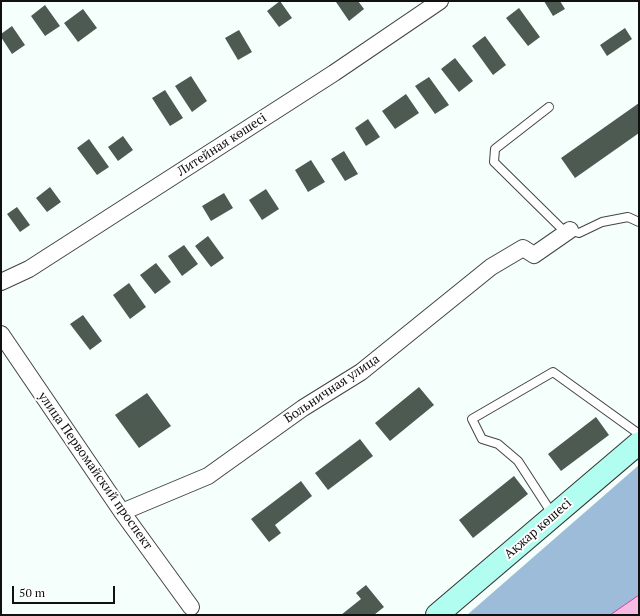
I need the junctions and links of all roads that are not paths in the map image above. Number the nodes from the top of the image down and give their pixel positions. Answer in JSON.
{"nodes":[{"id":1,"x":440,"y":1,"type":"edge"},
{"id":2,"x":549,"y":107,"type":"dead end"},
{"id":3,"x":639,"y":222,"type":"edge"},
{"id":4,"x":570,"y":230,"type":"junction"},
{"id":5,"x":1,"y":282,"type":"edge"},
{"id":6,"x":1,"y":334,"type":"edge"},
{"id":7,"x":639,"y":434,"type":"edge"},
{"id":8,"x":639,"y":443,"type":"edge"},
{"id":9,"x":122,"y":512,"type":"junction"},
{"id":10,"x":554,"y":515,"type":"junction"},
{"id":11,"x":191,"y":607,"type":"dead end"},
{"id":12,"x":437,"y":615,"type":"edge"}],
"edges":[{"from":1,"to":5,"type":"street","name":"Литейная көшесі"},
{"from":2,"to":4,"type":"lane"},
{"from":3,"to":4,"type":"lane"},
{"from":4,"to":9,"type":"street","name":"Больничная улица"},
{"from":6,"to":9,"type":"street","name":"улица Первомайский проспект"},
{"from":7,"to":10,"type":"lane"},
{"from":8,"to":10,"type":"street","name":"Ақжар көшесі"},
{"from":9,"to":11,"type":"street","name":"улица Первомайский проспект"},
{"from":10,"to":12,"type":"street","name":"Ақжар көшесі"}]}
